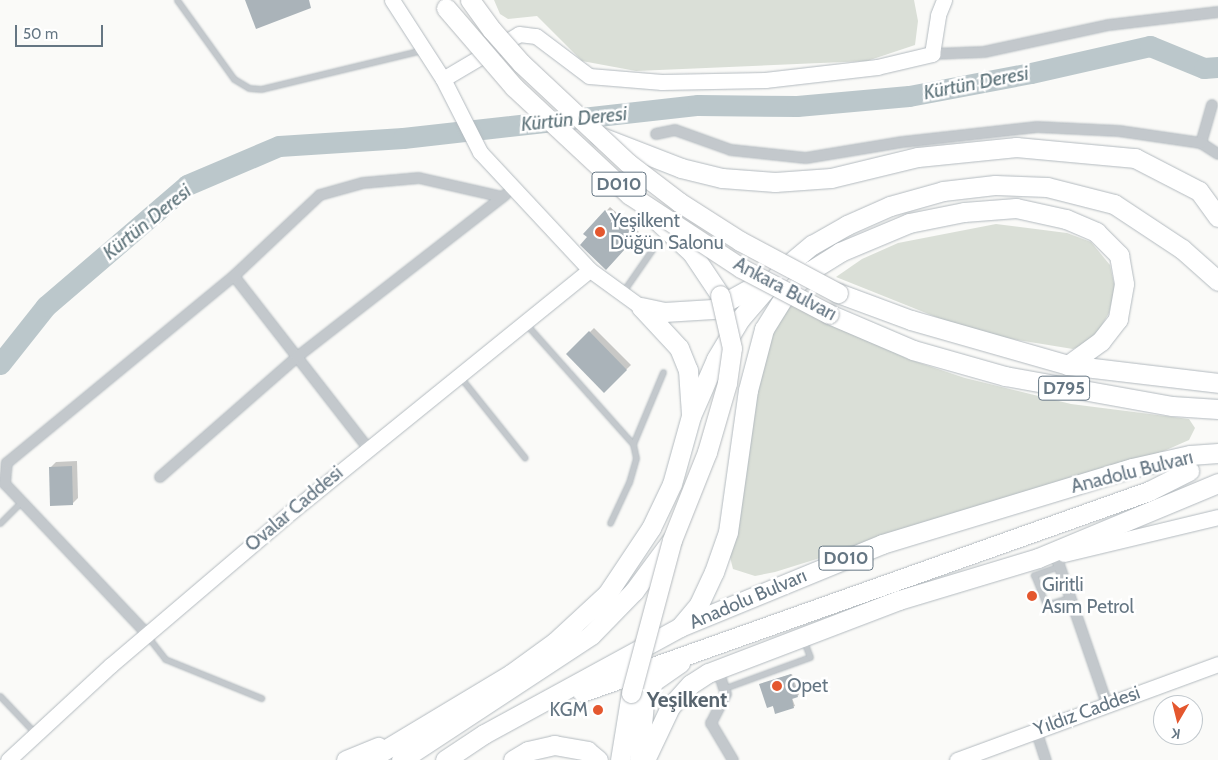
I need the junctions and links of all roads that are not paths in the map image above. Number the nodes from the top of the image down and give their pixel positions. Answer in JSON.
{"nodes":[{"id":1,"x":177,"y":0,"type":"edge"},
{"id":2,"x":392,"y":0,"type":"edge"},
{"id":3,"x":470,"y":0,"type":"edge"},
{"id":4,"x":944,"y":0,"type":"edge"},
{"id":5,"x":443,"y":4,"type":"edge"},
{"id":6,"x":935,"y":7,"type":"edge"},
{"id":7,"x":1218,"y":12,"type":"edge"},
{"id":8,"x":425,"y":49,"type":"junction"},
{"id":9,"x":932,"y":54,"type":"junction"},
{"id":10,"x":444,"y":81,"type":"junction"},
{"id":11,"x":1215,"y":104,"type":"edge"},
{"id":12,"x":656,"y":134,"type":"dead end"},
{"id":13,"x":597,"y":135,"type":"junction"},
{"id":14,"x":1201,"y":143,"type":"junction"},
{"id":15,"x":1218,"y":154,"type":"edge"},
{"id":16,"x":508,"y":193,"type":"junction"},
{"id":17,"x":630,"y":195,"type":"junction"},
{"id":18,"x":1218,"y":217,"type":"edge"},
{"id":19,"x":658,"y":241,"type":"dead end"},
{"id":20,"x":783,"y":269,"type":"junction"},
{"id":21,"x":590,"y":270,"type":"junction"},
{"id":22,"x":234,"y":276,"type":"junction"},
{"id":23,"x":1218,"y":281,"type":"edge"},
{"id":24,"x":622,"y":293,"type":"junction"},
{"id":25,"x":641,"y":307,"type":"junction"},
{"id":26,"x":526,"y":323,"type":"junction"},
{"id":27,"x":913,"y":350,"type":"joint"},
{"id":28,"x":297,"y":358,"type":"junction"},
{"id":29,"x":1068,"y":365,"type":"junction"},
{"id":30,"x":663,"y":372,"type":"dead end"},
{"id":31,"x":459,"y":376,"type":"junction"},
{"id":32,"x":1218,"y":383,"type":"edge"},
{"id":33,"x":1218,"y":409,"type":"edge"},
{"id":34,"x":691,"y":416,"type":"junction"},
{"id":35,"x":633,"y":444,"type":"junction"},
{"id":36,"x":368,"y":448,"type":"junction"},
{"id":37,"x":1218,"y":453,"type":"edge"},
{"id":38,"x":526,"y":458,"type":"dead end"},
{"id":39,"x":1189,"y":470,"type":"dead end"},
{"id":40,"x":160,"y":477,"type":"dead end"},
{"id":41,"x":1218,"y":483,"type":"edge"},
{"id":42,"x":21,"y":502,"type":"junction"},
{"id":43,"x":1218,"y":517,"type":"edge"},
{"id":44,"x":0,"y":523,"type":"edge"},
{"id":45,"x":610,"y":523,"type":"dead end"},
{"id":46,"x":672,"y":540,"type":"junction"},
{"id":47,"x":1057,"y":557,"type":"junction"},
{"id":48,"x":1070,"y":597,"type":"junction"},
{"id":49,"x":770,"y":625,"type":"junction"},
{"id":50,"x":680,"y":627,"type":"junction"},
{"id":51,"x":147,"y":634,"type":"junction"},
{"id":52,"x":803,"y":636,"type":"junction"},
{"id":53,"x":1218,"y":664,"type":"edge"},
{"id":54,"x":718,"y":670,"type":"junction"},
{"id":55,"x":725,"y":688,"type":"junction"},
{"id":56,"x":0,"y":696,"type":"edge"},
{"id":57,"x":261,"y":698,"type":"dead end"},
{"id":58,"x":1107,"y":704,"type":"junction"},
{"id":59,"x":498,"y":726,"type":"junction"},
{"id":60,"x":1036,"y":730,"type":"junction"},
{"id":61,"x":36,"y":734,"type":"junction"},
{"id":62,"x":396,"y":740,"type":"junction"},
{"id":63,"x":8,"y":760,"type":"edge"},
{"id":64,"x":346,"y":760,"type":"edge"},
{"id":65,"x":368,"y":760,"type":"edge"},
{"id":66,"x":401,"y":760,"type":"edge"},
{"id":67,"x":445,"y":760,"type":"edge"},
{"id":68,"x":513,"y":760,"type":"edge"},
{"id":69,"x":598,"y":760,"type":"edge"},
{"id":70,"x":620,"y":760,"type":"edge"},
{"id":71,"x":639,"y":760,"type":"edge"},
{"id":72,"x":645,"y":760,"type":"edge"},
{"id":73,"x":733,"y":760,"type":"edge"},
{"id":74,"x":957,"y":760,"type":"edge"},
{"id":75,"x":1046,"y":760,"type":"edge"}],
"edges":[{"from":1,"to":8,"type":"lane"},
{"from":2,"to":8,"type":"street"},
{"from":3,"to":13,"type":"highway","name":"Ankara Bulvarı","number":"D010","bridge":true},
{"from":4,"to":6,"type":"street"},
{"from":5,"to":17,"type":"highway","name":"Ankara Bulvarı","number":"D010","bridge":true},
{"from":6,"to":9,"type":"street"},
{"from":7,"to":9,"type":"street"},
{"from":8,"to":10,"type":"street"},
{"from":9,"to":10,"type":"street"},
{"from":10,"to":16,"type":"street"},
{"from":11,"to":14,"type":"street"},
{"from":12,"to":14,"type":"street"},
{"from":13,"to":18,"type":"highway"},
{"from":13,"to":29,"type":"highway","name":"Ankara Bulvarı","number":"D010","bridge":true},
{"from":14,"to":15,"type":"street"},
{"from":16,"to":21,"type":"street"},
{"from":16,"to":22,"type":"street"},
{"from":16,"to":28,"type":"street"},
{"from":17,"to":27,"type":"highway","name":"Ankara Bulvarı","number":"D010","bridge":true},
{"from":17,"to":46,"type":"highway","bridge":true},
{"from":19,"to":24,"type":"lane"},
{"from":20,"to":23,"type":"highway"},
{"from":20,"to":25,"type":"highway"},
{"from":20,"to":34,"type":"highway"},
{"from":21,"to":24,"type":"street"},
{"from":21,"to":26,"type":"street","name":"Ovalar Caddesi"},
{"from":22,"to":28,"type":"street"},
{"from":22,"to":42,"type":"street"},
{"from":24,"to":25,"type":"street"},
{"from":25,"to":34,"type":"highway"},
{"from":26,"to":31,"type":"street","name":"Ovalar Caddesi"},
{"from":26,"to":35,"type":"lane"},
{"from":27,"to":33,"type":"highway","name":"Ankara Bulvarı","number":"D795"},
{"from":28,"to":36,"type":"street"},
{"from":28,"to":40,"type":"street"},
{"from":29,"to":32,"type":"highway","name":"Ankara Bulvarı","number":"D795"},
{"from":29,"to":50,"type":"highway"},
{"from":30,"to":35,"type":"lane"},
{"from":31,"to":36,"type":"street","name":"Ovalar Caddesi"},
{"from":31,"to":38,"type":"lane"},
{"from":34,"to":62,"type":"highway"},
{"from":35,"to":45,"type":"lane"},
{"from":36,"to":51,"type":"street","name":"Ovalar Caddesi"},
{"from":37,"to":50,"type":"highway","name":"Anadolu Bulvarı","number":"D010"},
{"from":39,"to":49,"type":"highway"},
{"from":41,"to":47,"type":"highway"},
{"from":42,"to":44,"type":"lane"},
{"from":42,"to":51,"type":"street"},
{"from":43,"to":47,"type":"street"},
{"from":46,"to":66,"type":"highway"},
{"from":46,"to":70,"type":"highway","bridge":true},
{"from":47,"to":48,"type":"street"},
{"from":47,"to":48,"type":"lane"},
{"from":47,"to":52,"type":"highway"},
{"from":48,"to":58,"type":"street"},
{"from":49,"to":59,"type":"highway"},
{"from":49,"to":71,"type":"highway"},
{"from":50,"to":59,"type":"highway","name":"Anadolu Bulvarı","number":"D010"},
{"from":51,"to":57,"type":"lane"},
{"from":51,"to":61,"type":"street","name":"Ovalar Caddesi"},
{"from":52,"to":54,"type":"highway"},
{"from":52,"to":55,"type":"lane"},
{"from":53,"to":58,"type":"street","name":"Yıldız Caddesi"},
{"from":54,"to":55,"type":"street"},
{"from":54,"to":72,"type":"highway"},
{"from":55,"to":73,"type":"street"},
{"from":56,"to":61,"type":"lane"},
{"from":58,"to":60,"type":"street","name":"Yıldız Caddesi"},
{"from":59,"to":67,"type":"highway","name":"Anadolu Bulvarı","number":"D010"},
{"from":60,"to":74,"type":"street","name":"Yıldız Caddesi"},
{"from":60,"to":75,"type":"street"},
{"from":61,"to":63,"type":"street","name":"Ovalar Caddesi"},
{"from":62,"to":64,"type":"highway"},
{"from":62,"to":65,"type":"highway"},
{"from":68,"to":69,"type":"highway"}]}
